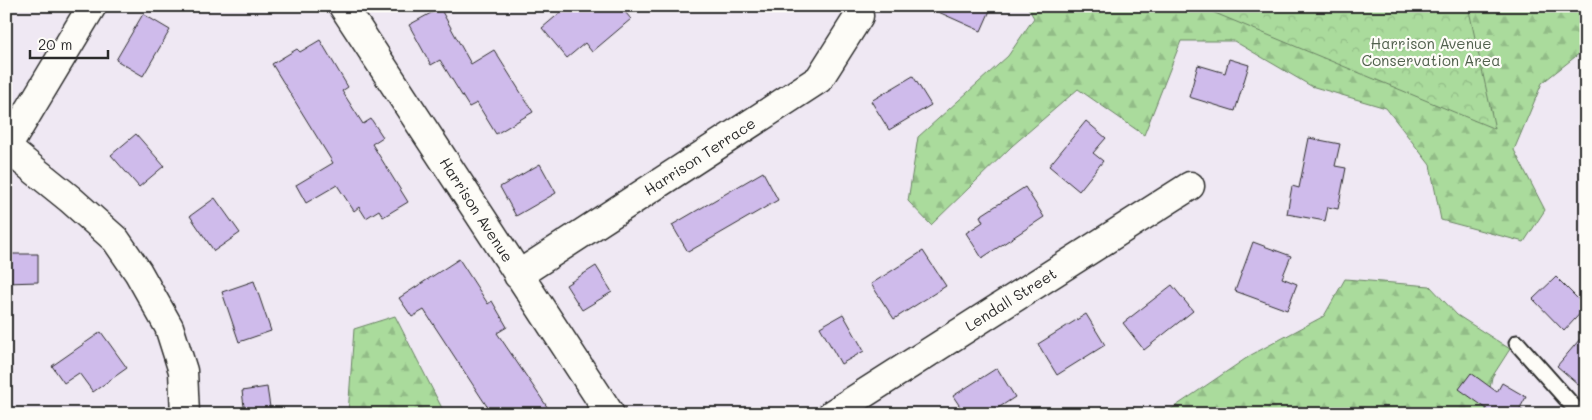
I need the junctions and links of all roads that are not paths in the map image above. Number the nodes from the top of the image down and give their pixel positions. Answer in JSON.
{"nodes":[{"id":1,"x":92,"y":6,"type":"edge"},
{"id":2,"x":343,"y":6,"type":"edge"},
{"id":3,"x":859,"y":16,"type":"dead end"},
{"id":4,"x":7,"y":149,"type":"edge"},
{"id":5,"x":1190,"y":186,"type":"dead end"},
{"id":6,"x":518,"y":275,"type":"junction"},
{"id":7,"x":1517,"y":344,"type":"dead end"},
{"id":8,"x":185,"y":414,"type":"edge"},
{"id":9,"x":610,"y":414,"type":"edge"},
{"id":10,"x":832,"y":414,"type":"edge"},
{"id":11,"x":1575,"y":414,"type":"edge"}],
"edges":[{"from":1,"to":4,"type":"street"},
{"from":2,"to":6,"type":"street","name":"Harrison Avenue"},
{"from":3,"to":6,"type":"street","name":"Harrison Terrace"},
{"from":4,"to":8,"type":"street"},
{"from":5,"to":10,"type":"street","name":"Lendall Street"},
{"from":6,"to":9,"type":"street","name":"Harrison Avenue"},
{"from":7,"to":11,"type":"lane"}]}
